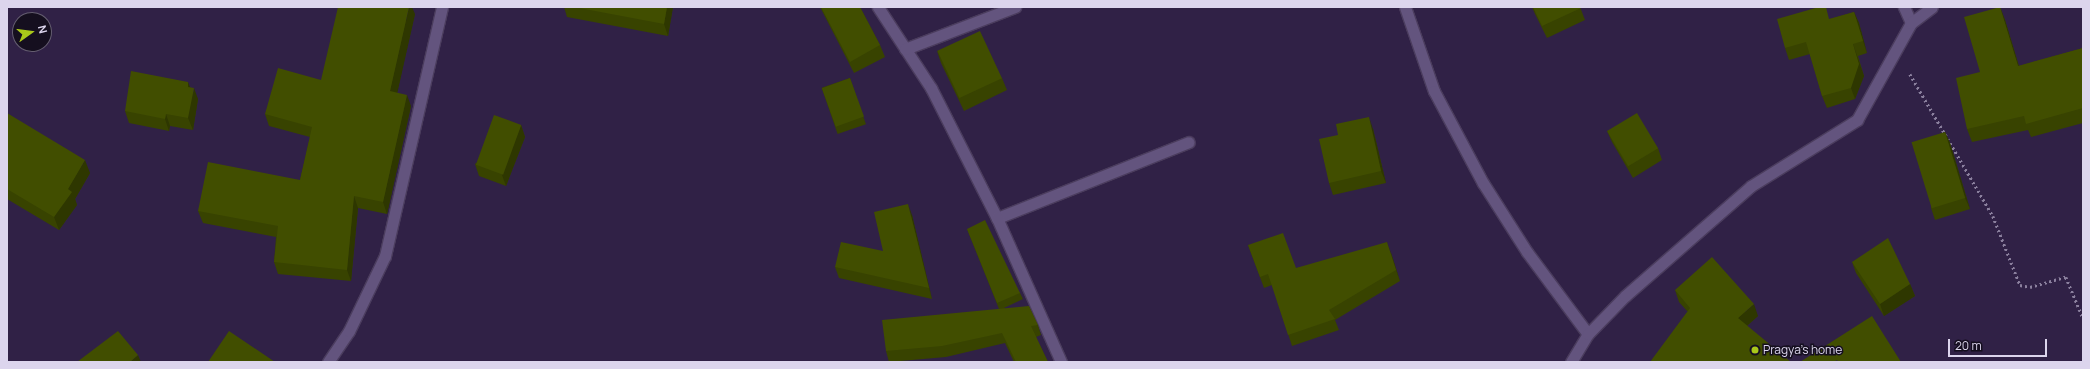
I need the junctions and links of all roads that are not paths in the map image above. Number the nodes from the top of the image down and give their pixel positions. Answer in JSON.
{"nodes":[{"id":1,"x":442,"y":7,"type":"edge"},
{"id":2,"x":878,"y":7,"type":"edge"},
{"id":3,"x":1015,"y":7,"type":"edge"},
{"id":4,"x":1404,"y":7,"type":"edge"},
{"id":5,"x":1904,"y":7,"type":"edge"},
{"id":6,"x":1932,"y":7,"type":"edge"},
{"id":7,"x":1910,"y":23,"type":"junction"},
{"id":8,"x":905,"y":49,"type":"junction"},
{"id":9,"x":1189,"y":142,"type":"dead end"},
{"id":10,"x":997,"y":218,"type":"junction"},
{"id":11,"x":1588,"y":334,"type":"junction"},
{"id":12,"x":328,"y":362,"type":"edge"},
{"id":13,"x":1061,"y":362,"type":"edge"},
{"id":14,"x":1571,"y":362,"type":"edge"}],
"edges":[{"from":1,"to":12,"type":"street"},
{"from":2,"to":8,"type":"street"},
{"from":3,"to":8,"type":"street"},
{"from":4,"to":11,"type":"street"},
{"from":5,"to":7,"type":"street"},
{"from":6,"to":7,"type":"street"},
{"from":7,"to":11,"type":"street"},
{"from":8,"to":10,"type":"street"},
{"from":9,"to":10,"type":"street"},
{"from":10,"to":13,"type":"street"},
{"from":11,"to":14,"type":"street"}]}
